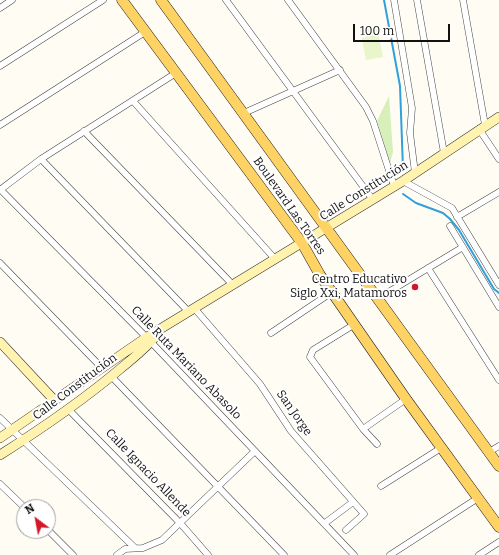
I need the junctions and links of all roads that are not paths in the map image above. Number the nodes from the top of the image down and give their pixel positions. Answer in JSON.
{"nodes":[{"id":1,"x":12,"y":0,"type":"edge"},
{"id":2,"x":103,"y":0,"type":"edge"},
{"id":3,"x":122,"y":0,"type":"edge"},
{"id":4,"x":161,"y":0,"type":"edge"},
{"id":5,"x":226,"y":0,"type":"edge"},
{"id":6,"x":288,"y":0,"type":"edge"},
{"id":7,"x":394,"y":0,"type":"edge"},
{"id":8,"x":416,"y":0,"type":"edge"},
{"id":9,"x":463,"y":0,"type":"edge"},
{"id":10,"x":0,"y":8,"type":"edge"},
{"id":11,"x":145,"y":32,"type":"junction"},
{"id":12,"x":0,"y":66,"type":"edge"},
{"id":13,"x":340,"y":70,"type":"junction"},
{"id":14,"x":176,"y":73,"type":"junction"},
{"id":15,"x":293,"y":91,"type":"junction"},
{"id":16,"x":133,"y":100,"type":"junction"},
{"id":17,"x":244,"y":113,"type":"junction"},
{"id":18,"x":499,"y":117,"type":"edge"},
{"id":19,"x":0,"y":125,"type":"edge"},
{"id":20,"x":482,"y":127,"type":"junction"},
{"id":21,"x":84,"y":131,"type":"junction"},
{"id":22,"x":444,"y":153,"type":"junction"},
{"id":23,"x":41,"y":158,"type":"junction"},
{"id":24,"x":499,"y":159,"type":"edge"},
{"id":25,"x":415,"y":173,"type":"junction"},
{"id":26,"x":403,"y":181,"type":"junction"},
{"id":27,"x":394,"y":186,"type":"junction"},
{"id":28,"x":0,"y":189,"type":"edge"},
{"id":29,"x":499,"y":192,"type":"edge"},
{"id":30,"x":373,"y":200,"type":"junction"},
{"id":31,"x":457,"y":217,"type":"junction"},
{"id":32,"x":450,"y":226,"type":"dead end"},
{"id":33,"x":326,"y":229,"type":"junction"},
{"id":34,"x":302,"y":243,"type":"junction"},
{"id":35,"x":463,"y":247,"type":"junction"},
{"id":36,"x":275,"y":259,"type":"junction"},
{"id":37,"x":0,"y":263,"type":"edge"},
{"id":38,"x":428,"y":268,"type":"junction"},
{"id":39,"x":499,"y":284,"type":"edge"},
{"id":40,"x":233,"y":285,"type":"junction"},
{"id":41,"x":332,"y":292,"type":"junction"},
{"id":42,"x":377,"y":299,"type":"junction"},
{"id":43,"x":499,"y":307,"type":"edge"},
{"id":44,"x":192,"y":311,"type":"junction"},
{"id":45,"x":355,"y":324,"type":"junction"},
{"id":46,"x":271,"y":333,"type":"dead end"},
{"id":47,"x":149,"y":340,"type":"junction"},
{"id":48,"x":0,"y":342,"type":"edge"},
{"id":49,"x":102,"y":368,"type":"junction"},
{"id":50,"x":111,"y":376,"type":"junction"},
{"id":51,"x":499,"y":380,"type":"edge"},
{"id":52,"x":406,"y":399,"type":"junction"},
{"id":53,"x":55,"y":401,"type":"junction"},
{"id":54,"x":68,"y":409,"type":"junction"},
{"id":55,"x":0,"y":418,"type":"edge"},
{"id":56,"x":363,"y":429,"type":"junction"},
{"id":57,"x":12,"y":430,"type":"junction"},
{"id":58,"x":0,"y":438,"type":"edge"},
{"id":59,"x":23,"y":441,"type":"junction"},
{"id":60,"x":377,"y":444,"type":"dead end"},
{"id":61,"x":499,"y":446,"type":"edge"},
{"id":62,"x":441,"y":448,"type":"junction"},
{"id":63,"x":255,"y":451,"type":"junction"},
{"id":64,"x":489,"y":452,"type":"junction"},
{"id":65,"x":0,"y":456,"type":"edge"},
{"id":66,"x":499,"y":466,"type":"edge"},
{"id":67,"x":0,"y":484,"type":"edge"},
{"id":68,"x":219,"y":486,"type":"junction"},
{"id":69,"x":381,"y":486,"type":"dead end"},
{"id":70,"x":478,"y":498,"type":"junction"},
{"id":71,"x":16,"y":499,"type":"edge"},
{"id":72,"x":353,"y":502,"type":"junction"},
{"id":73,"x":325,"y":523,"type":"junction"},
{"id":74,"x":181,"y":524,"type":"junction"},
{"id":75,"x":499,"y":527,"type":"edge"},
{"id":76,"x":346,"y":530,"type":"dead end"},
{"id":77,"x":56,"y":538,"type":"edge"},
{"id":78,"x":499,"y":542,"type":"edge"},
{"id":79,"x":134,"y":547,"type":"junction"},
{"id":80,"x":73,"y":555,"type":"edge"},
{"id":81,"x":117,"y":555,"type":"edge"},
{"id":82,"x":208,"y":555,"type":"edge"},
{"id":83,"x":284,"y":555,"type":"edge"},
{"id":84,"x":354,"y":555,"type":"edge"},
{"id":85,"x":390,"y":555,"type":"edge"},
{"id":86,"x":479,"y":555,"type":"edge"}],
"edges":[{"from":1,"to":10,"type":"street"},
{"from":2,"to":12,"type":"street"},
{"from":3,"to":11,"type":"main road","name":"Boulevard Las Torres"},
{"from":4,"to":17,"type":"main road","name":"Boulevard Las Torres"},
{"from":5,"to":15,"type":"street"},
{"from":6,"to":13,"type":"street"},
{"from":7,"to":25,"type":"street"},
{"from":8,"to":22,"type":"street"},
{"from":9,"to":20,"type":"street"},
{"from":11,"to":14,"type":"main road","name":"Boulevard Las Torres"},
{"from":11,"to":19,"type":"street"},
{"from":13,"to":15,"type":"street"},
{"from":13,"to":27,"type":"street"},
{"from":14,"to":16,"type":"street"},
{"from":14,"to":34,"type":"main road","name":"Boulevard Las Torres"},
{"from":15,"to":17,"type":"street"},
{"from":15,"to":30,"type":"street"},
{"from":16,"to":21,"type":"street"},
{"from":16,"to":36,"type":"street"},
{"from":17,"to":33,"type":"main road","name":"Boulevard Las Torres"},
{"from":18,"to":20,"type":"main road","name":"Calle Constitución"},
{"from":20,"to":22,"type":"main road","name":"Calle Constitución"},
{"from":20,"to":24,"type":"street"},
{"from":21,"to":23,"type":"street"},
{"from":21,"to":40,"type":"street"},
{"from":22,"to":25,"type":"main road","name":"Calle Constitución"},
{"from":23,"to":28,"type":"street"},
{"from":23,"to":44,"type":"street","name":"San Jorge"},
{"from":25,"to":26,"type":"main road","name":"Calle Constitución"},
{"from":26,"to":27,"type":"main road","name":"Calle Constitución"},
{"from":26,"to":31,"type":"street"},
{"from":27,"to":30,"type":"main road","name":"Calle Constitución"},
{"from":28,"to":47,"type":"street","name":"Calle Ruta Mariano Abasolo"},
{"from":29,"to":31,"type":"street"},
{"from":30,"to":33,"type":"main road","name":"Calle Constitución"},
{"from":31,"to":39,"type":"street"},
{"from":32,"to":35,"type":"street"},
{"from":33,"to":34,"type":"main road","name":"Calle Constitución"},
{"from":33,"to":42,"type":"main road","name":"Boulevard Las Torres"},
{"from":34,"to":36,"type":"main road","name":"Calle Constitución"},
{"from":34,"to":41,"type":"main road","name":"Boulevard Las Torres"},
{"from":35,"to":38,"type":"street"},
{"from":35,"to":43,"type":"street"},
{"from":36,"to":40,"type":"main road","name":"Calle Constitución"},
{"from":37,"to":49,"type":"street"},
{"from":38,"to":42,"type":"street"},
{"from":38,"to":51,"type":"street"},
{"from":40,"to":44,"type":"main road","name":"Calle Constitución"},
{"from":41,"to":45,"type":"main road","name":"Boulevard Las Torres"},
{"from":41,"to":46,"type":"street"},
{"from":42,"to":64,"type":"main road","name":"Boulevard Las Torres"},
{"from":44,"to":47,"type":"main road","name":"Calle Constitución"},
{"from":44,"to":72,"type":"street","name":"San Jorge"},
{"from":45,"to":52,"type":"main road","name":"Boulevard Las Torres"},
{"from":45,"to":56,"type":"street"},
{"from":47,"to":49,"type":"main road","name":"Calle Constitución"},
{"from":47,"to":50,"type":"main road","name":"Calle Constitución"},
{"from":47,"to":63,"type":"street","name":"Calle Ruta Mariano Abasolo"},
{"from":48,"to":53,"type":"main road"},
{"from":49,"to":53,"type":"main road","name":"Calle Constitución"},
{"from":50,"to":54,"type":"main road","name":"Calle Constitución"},
{"from":50,"to":68,"type":"street"},
{"from":52,"to":56,"type":"street"},
{"from":52,"to":62,"type":"main road","name":"Boulevard Las Torres"},
{"from":53,"to":57,"type":"main road","name":"Calle Constitución"},
{"from":54,"to":59,"type":"main road","name":"Calle Constitución"},
{"from":54,"to":74,"type":"street","name":"Calle Ignacio Allende"},
{"from":55,"to":57,"type":"street"},
{"from":56,"to":60,"type":"street"},
{"from":57,"to":58,"type":"main road","name":"Calle Constitución"},
{"from":57,"to":59,"type":"street"},
{"from":59,"to":65,"type":"main road","name":"Calle Constitución"},
{"from":59,"to":79,"type":"street"},
{"from":61,"to":64,"type":"street"},
{"from":62,"to":69,"type":"street"},
{"from":62,"to":70,"type":"main road","name":"Boulevard Las Torres"},
{"from":63,"to":68,"type":"street"},
{"from":63,"to":73,"type":"street","name":"Calle Ruta Mariano Abasolo"},
{"from":64,"to":66,"type":"main road","name":"Boulevard Las Torres"},
{"from":67,"to":71,"type":"street"},
{"from":68,"to":74,"type":"street"},
{"from":68,"to":83,"type":"street"},
{"from":70,"to":75,"type":"main road","name":"Boulevard Las Torres"},
{"from":70,"to":85,"type":"street"},
{"from":72,"to":73,"type":"street"},
{"from":72,"to":76,"type":"street","name":"San Jorge"},
{"from":73,"to":84,"type":"street","name":"Calle Ruta Mariano Abasolo"},
{"from":74,"to":79,"type":"street"},
{"from":74,"to":82,"type":"street","name":"Calle Ignacio Allende"},
{"from":77,"to":80,"type":"street"},
{"from":78,"to":86,"type":"street"},
{"from":79,"to":81,"type":"street"}]}
